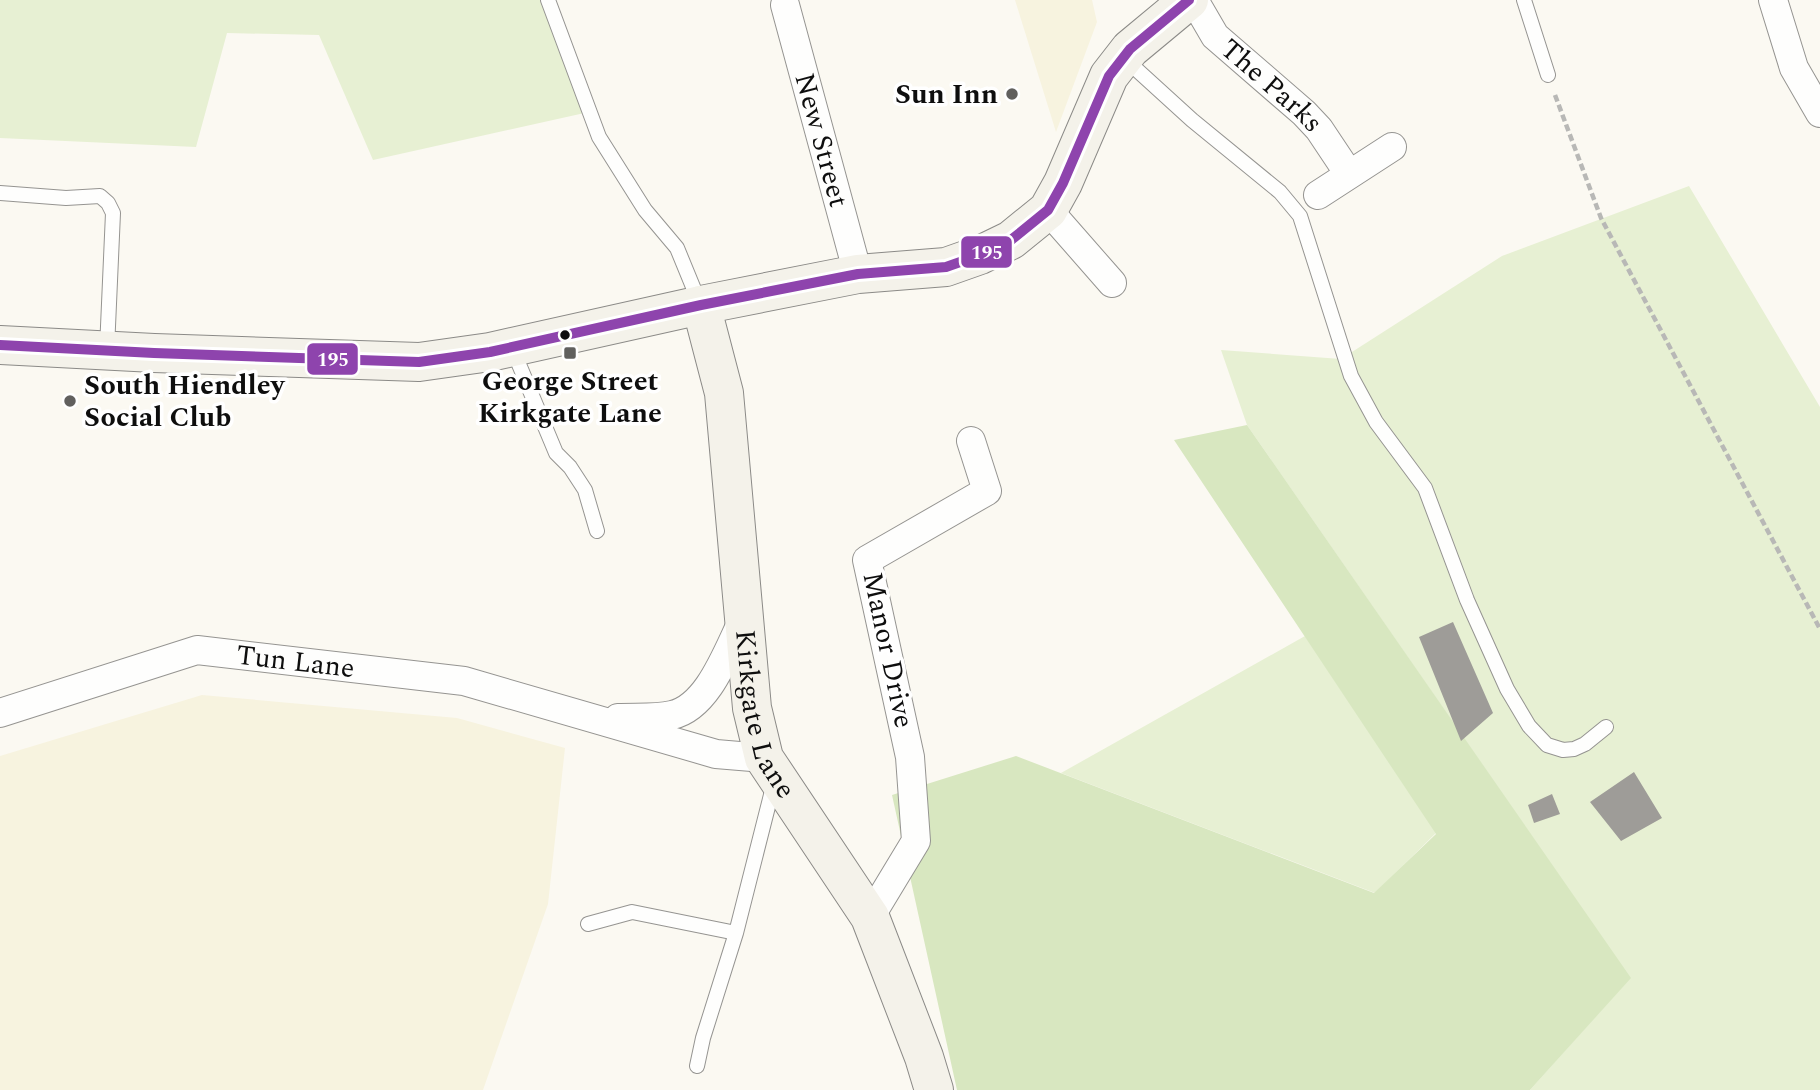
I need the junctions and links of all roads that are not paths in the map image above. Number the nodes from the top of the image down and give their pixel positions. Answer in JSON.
{"nodes":[{"id":1,"x":548,"y":0,"type":"edge"},
{"id":2,"x":1191,"y":0,"type":"edge"},
{"id":3,"x":1524,"y":0,"type":"edge"},
{"id":4,"x":1773,"y":0,"type":"edge"},
{"id":5,"x":785,"y":5,"type":"dead end"},
{"id":6,"x":1124,"y":58,"type":"junction"},
{"id":7,"x":1548,"y":75,"type":"road end"},
{"id":8,"x":1820,"y":113,"type":"edge"},
{"id":9,"x":1392,"y":147,"type":"dead end"},
{"id":10,"x":1349,"y":174,"type":"junction"},
{"id":11,"x":0,"y":194,"type":"edge"},
{"id":12,"x":1318,"y":195,"type":"dead end"},
{"id":13,"x":1048,"y":210,"type":"junction"},
{"id":14,"x":858,"y":274,"type":"junction"},
{"id":15,"x":1112,"y":283,"type":"dead end"},
{"id":16,"x":701,"y":305,"type":"junction"},
{"id":17,"x":0,"y":345,"type":"edge"},
{"id":18,"x":512,"y":348,"type":"junction"},
{"id":19,"x":107,"y":350,"type":"junction"},
{"id":20,"x":971,"y":441,"type":"dead end"},
{"id":21,"x":597,"y":531,"type":"dead end"},
{"id":22,"x":744,"y":618,"type":"junction"},
{"id":23,"x":0,"y":713,"type":"edge"},
{"id":24,"x":594,"y":719,"type":"junction"},
{"id":25,"x":1606,"y":727,"type":"dead end"},
{"id":26,"x":770,"y":766,"type":"junction"},
{"id":27,"x":870,"y":917,"type":"junction"},
{"id":28,"x":588,"y":924,"type":"dead end"},
{"id":29,"x":736,"y":933,"type":"junction"},
{"id":30,"x":697,"y":1066,"type":"dead end"},
{"id":31,"x":934,"y":1090,"type":"edge"}],
"edges":[{"from":1,"to":16,"type":"lane"},
{"from":2,"to":6,"type":"street"},
{"from":2,"to":10,"type":"street","name":"The Parks"},
{"from":3,"to":7,"type":"lane"},
{"from":4,"to":8,"type":"street"},
{"from":5,"to":14,"type":"street","name":"New Street"},
{"from":6,"to":13,"type":"street"},
{"from":6,"to":25,"type":"lane"},
{"from":9,"to":10,"type":"street"},
{"from":10,"to":12,"type":"street"},
{"from":11,"to":19,"type":"lane"},
{"from":13,"to":14,"type":"street"},
{"from":13,"to":15,"type":"street"},
{"from":14,"to":16,"type":"street"},
{"from":16,"to":18,"type":"street"},
{"from":16,"to":22,"type":"street","name":"Kirkgate Lane"},
{"from":17,"to":19,"type":"street"},
{"from":18,"to":19,"type":"street"},
{"from":18,"to":21,"type":"lane"},
{"from":20,"to":27,"type":"street","name":"Manor Drive"},
{"from":22,"to":24,"type":"street","name":"Tun Lane"},
{"from":22,"to":26,"type":"street","name":"Kirkgate Lane"},
{"from":23,"to":24,"type":"street","name":"Tun Lane"},
{"from":24,"to":26,"type":"street","name":"Tun Lane"},
{"from":26,"to":27,"type":"street","name":"Kirkgate Lane"},
{"from":26,"to":29,"type":"lane"},
{"from":27,"to":31,"type":"street","name":"Kirkgate Lane"},
{"from":28,"to":29,"type":"lane"},
{"from":29,"to":30,"type":"lane"}]}
